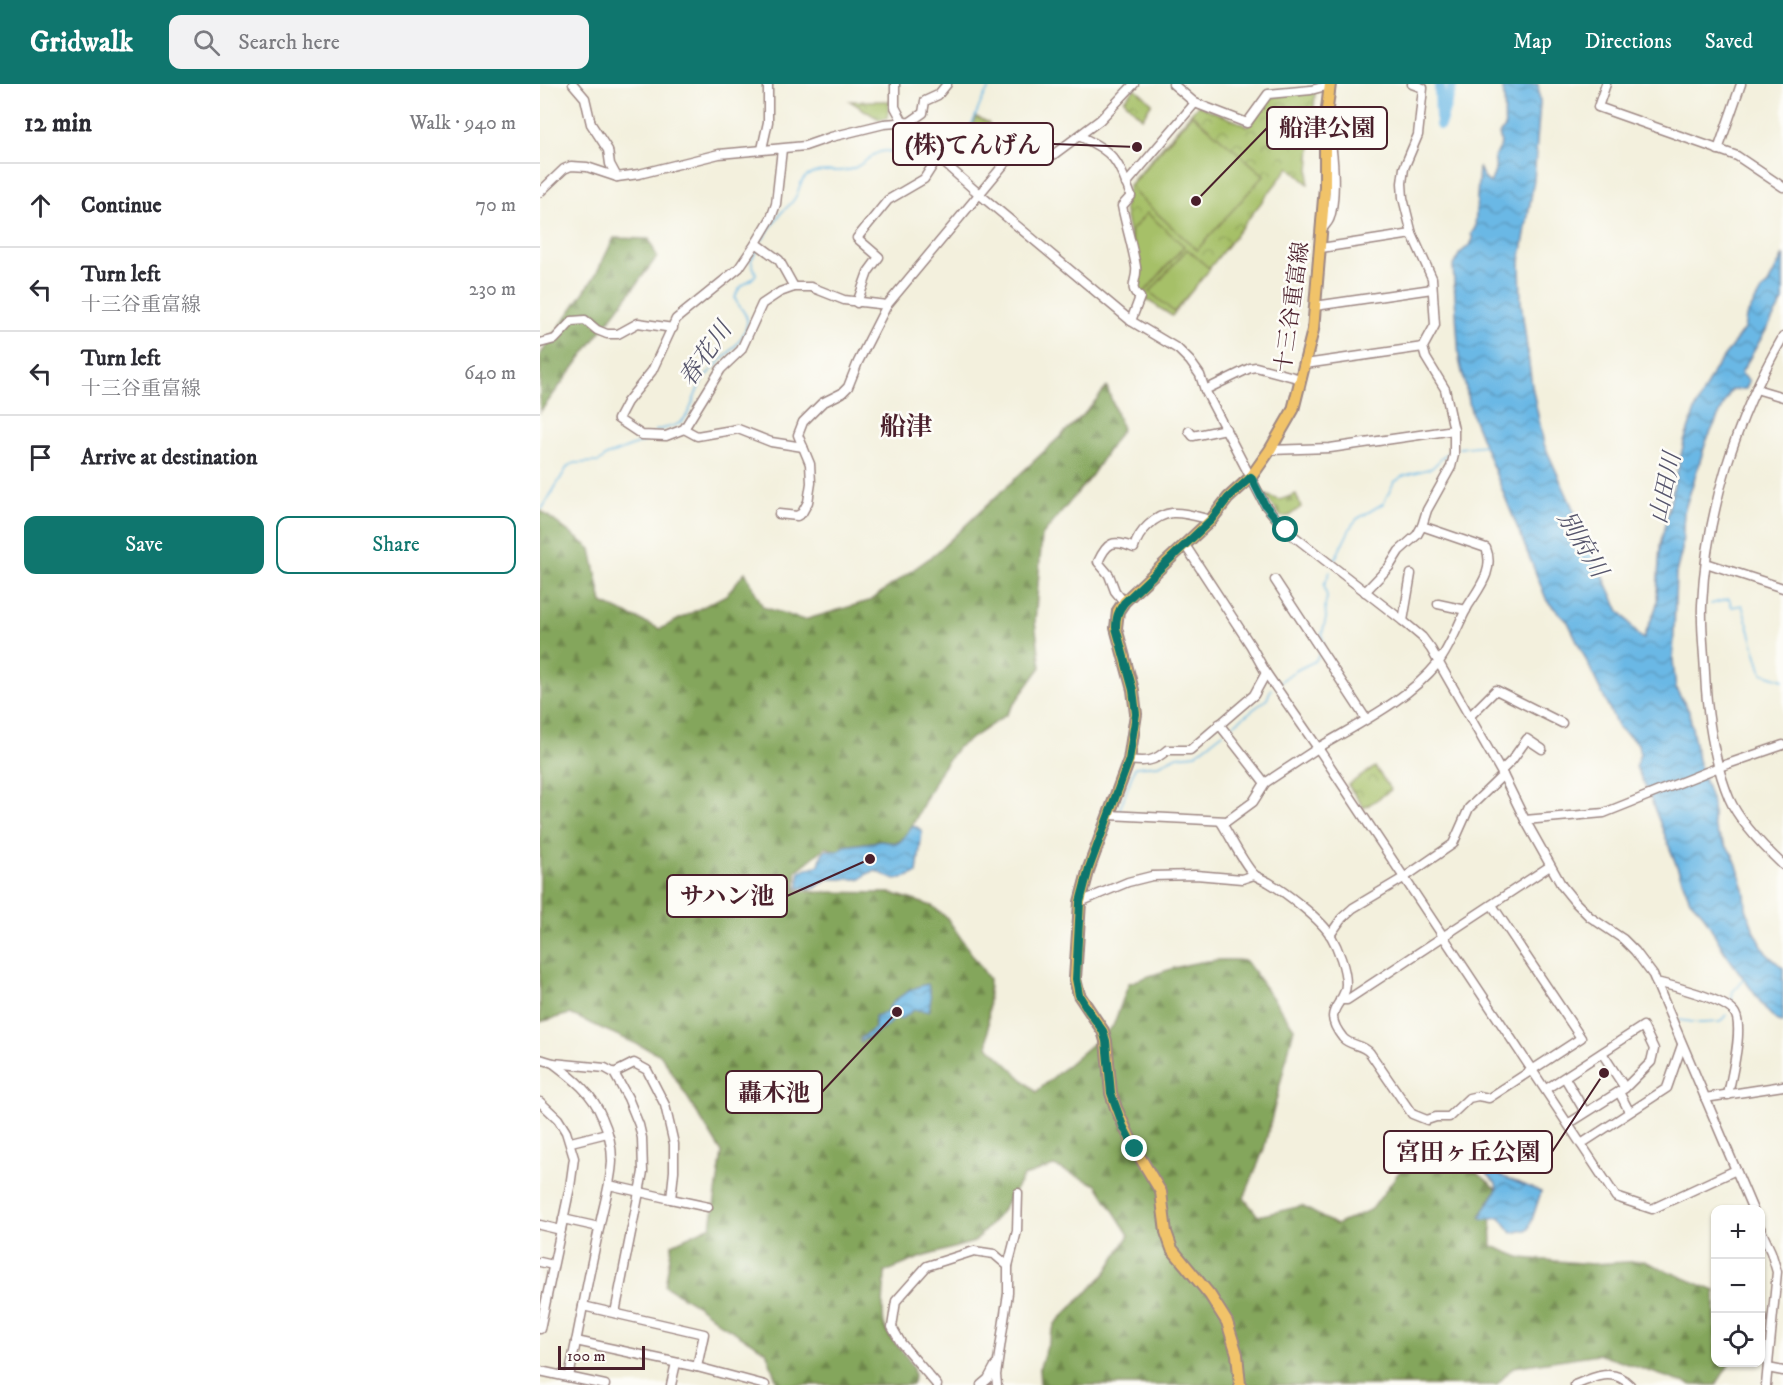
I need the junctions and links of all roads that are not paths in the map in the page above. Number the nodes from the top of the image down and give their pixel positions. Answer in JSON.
{"nodes":[{"id":1,"x":573,"y":84,"type":"edge"},
{"id":2,"x":768,"y":84,"type":"edge"},
{"id":3,"x":895,"y":84,"type":"edge"},
{"id":4,"x":947,"y":84,"type":"edge"},
{"id":5,"x":1134,"y":84,"type":"edge"},
{"id":6,"x":1173,"y":84,"type":"edge"},
{"id":7,"x":1412,"y":84,"type":"edge"},
{"id":8,"x":1606,"y":84,"type":"edge"},
{"id":9,"x":1741,"y":84,"type":"edge"},
{"id":10,"x":1330,"y":85,"type":"edge"},
{"id":11,"x":1195,"y":103,"type":"junction"},
{"id":12,"x":903,"y":122,"type":"junction"},
{"id":13,"x":1079,"y":136,"type":"junction"},
{"id":14,"x":762,"y":149,"type":"junction"},
{"id":15,"x":782,"y":149,"type":"junction"},
{"id":16,"x":1718,"y":150,"type":"junction"},
{"id":17,"x":937,"y":156,"type":"junction"},
{"id":18,"x":617,"y":177,"type":"junction"},
{"id":19,"x":1126,"y":184,"type":"junction"},
{"id":20,"x":1783,"y":187,"type":"edge"},
{"id":21,"x":540,"y":192,"type":"edge"},
{"id":22,"x":978,"y":194,"type":"junction"},
{"id":23,"x":1412,"y":234,"type":"junction"},
{"id":24,"x":756,"y":243,"type":"junction"},
{"id":25,"x":1321,"y":248,"type":"junction"},
{"id":26,"x":794,"y":287,"type":"junction"},
{"id":27,"x":1432,"y":289,"type":"junction"},
{"id":28,"x":857,"y":303,"type":"junction"},
{"id":29,"x":887,"y":305,"type":"junction"},
{"id":30,"x":1315,"y":306,"type":"junction"},
{"id":31,"x":1131,"y":321,"type":"junction"},
{"id":32,"x":672,"y":328,"type":"junction"},
{"id":33,"x":1783,"y":337,"type":"edge"},
{"id":34,"x":540,"y":343,"type":"edge"},
{"id":35,"x":1423,"y":347,"type":"junction"},
{"id":36,"x":1305,"y":364,"type":"junction"},
{"id":37,"x":1301,"y":379,"type":"junction"},
{"id":38,"x":1756,"y":388,"type":"junction"},
{"id":39,"x":1205,"y":390,"type":"junction"},
{"id":40,"x":1783,"y":397,"type":"edge"},
{"id":41,"x":684,"y":429,"type":"junction"},
{"id":42,"x":1226,"y":429,"type":"junction"},
{"id":43,"x":1454,"y":430,"type":"junction"},
{"id":44,"x":1189,"y":431,"type":"dead end"},
{"id":45,"x":803,"y":447,"type":"junction"},
{"id":46,"x":1270,"y":450,"type":"junction"},
{"id":47,"x":1251,"y":477,"type":"junction"},
{"id":48,"x":779,"y":514,"type":"dead end"},
{"id":49,"x":1211,"y":520,"type":"junction"},
{"id":50,"x":1422,"y":526,"type":"junction"},
{"id":51,"x":1185,"y":545,"type":"junction"},
{"id":52,"x":1706,"y":564,"type":"junction"},
{"id":53,"x":1411,"y":574,"type":"dead end"},
{"id":54,"x":1275,"y":580,"type":"dead end"},
{"id":55,"x":1783,"y":588,"type":"edge"},
{"id":56,"x":1365,"y":592,"type":"junction"},
{"id":57,"x":1124,"y":603,"type":"junction"},
{"id":58,"x":1438,"y":604,"type":"dead end"},
{"id":59,"x":1466,"y":610,"type":"junction"},
{"id":60,"x":1403,"y":621,"type":"junction"},
{"id":61,"x":1439,"y":661,"type":"junction"},
{"id":62,"x":1266,"y":673,"type":"junction"},
{"id":63,"x":1470,"y":716,"type":"junction"},
{"id":64,"x":1366,"y":719,"type":"junction"},
{"id":65,"x":1562,"y":723,"type":"dead end"},
{"id":66,"x":1219,"y":724,"type":"junction"},
{"id":67,"x":1783,"y":745,"type":"edge"},
{"id":68,"x":1318,"y":748,"type":"junction"},
{"id":69,"x":1542,"y":749,"type":"dead end"},
{"id":70,"x":1129,"y":760,"type":"junction"},
{"id":71,"x":1719,"y":767,"type":"junction"},
{"id":72,"x":1502,"y":773,"type":"junction"},
{"id":73,"x":1265,"y":783,"type":"junction"},
{"id":74,"x":1109,"y":815,"type":"junction"},
{"id":75,"x":1525,"y":820,"type":"junction"},
{"id":76,"x":1221,"y":822,"type":"junction"},
{"id":77,"x":1783,"y":865,"type":"edge"},
{"id":78,"x":1550,"y":866,"type":"junction"},
{"id":79,"x":1254,"y":875,"type":"junction"},
{"id":80,"x":1405,"y":877,"type":"junction"},
{"id":81,"x":1080,"y":902,"type":"junction"},
{"id":82,"x":1492,"y":905,"type":"junction"},
{"id":83,"x":1330,"y":935,"type":"junction"},
{"id":84,"x":1443,"y":936,"type":"junction"},
{"id":85,"x":1656,"y":982,"type":"junction"},
{"id":86,"x":1340,"y":1000,"type":"junction"},
{"id":87,"x":1682,"y":1045,"type":"junction"},
{"id":88,"x":1602,"y":1053,"type":"junction"},
{"id":89,"x":540,"y":1059,"type":"edge"},
{"id":90,"x":554,"y":1063,"type":"junction"},
{"id":91,"x":1532,"y":1070,"type":"junction"},
{"id":92,"x":614,"y":1073,"type":"junction"},
{"id":93,"x":1565,"y":1078,"type":"junction"},
{"id":94,"x":1783,"y":1086,"type":"edge"},
{"id":95,"x":1546,"y":1089,"type":"junction"},
{"id":96,"x":1622,"y":1090,"type":"junction"},
{"id":97,"x":1728,"y":1095,"type":"junction"},
{"id":98,"x":1706,"y":1098,"type":"junction"},
{"id":99,"x":540,"y":1102,"type":"edge"},
{"id":100,"x":1629,"y":1111,"type":"junction"},
{"id":101,"x":1585,"y":1112,"type":"junction"},
{"id":102,"x":1568,"y":1124,"type":"junction"},
{"id":103,"x":607,"y":1133,"type":"junction"},
{"id":104,"x":571,"y":1142,"type":"junction"},
{"id":105,"x":1581,"y":1144,"type":"junction"},
{"id":106,"x":1736,"y":1170,"type":"junction"},
{"id":107,"x":609,"y":1185,"type":"junction"},
{"id":108,"x":639,"y":1191,"type":"junction"},
{"id":109,"x":1018,"y":1193,"type":"dead end"},
{"id":110,"x":670,"y":1198,"type":"junction"},
{"id":111,"x":1751,"y":1205,"type":"edge"},
{"id":112,"x":708,"y":1207,"type":"dead end"},
{"id":113,"x":563,"y":1219,"type":"junction"},
{"id":114,"x":540,"y":1225,"type":"edge"},
{"id":115,"x":599,"y":1227,"type":"junction"},
{"id":116,"x":561,"y":1230,"type":"junction"},
{"id":117,"x":1765,"y":1238,"type":"edge"},
{"id":118,"x":540,"y":1262,"type":"edge"},
{"id":119,"x":553,"y":1265,"type":"junction"},
{"id":120,"x":1008,"y":1266,"type":"junction"},
{"id":121,"x":583,"y":1306,"type":"junction"},
{"id":122,"x":615,"y":1313,"type":"junction"},
{"id":123,"x":540,"y":1329,"type":"edge"},
{"id":124,"x":576,"y":1341,"type":"junction"},
{"id":125,"x":998,"y":1361,"type":"junction"},
{"id":126,"x":675,"y":1363,"type":"junction"},
{"id":127,"x":697,"y":1367,"type":"junction"},
{"id":128,"x":1768,"y":1368,"type":"junction"},
{"id":129,"x":540,"y":1371,"type":"edge"},
{"id":130,"x":1783,"y":1371,"type":"edge"},
{"id":131,"x":568,"y":1377,"type":"junction"},
{"id":132,"x":604,"y":1385,"type":"edge"},
{"id":133,"x":671,"y":1385,"type":"edge"},
{"id":134,"x":765,"y":1385,"type":"edge"},
{"id":135,"x":937,"y":1385,"type":"edge"},
{"id":136,"x":981,"y":1385,"type":"edge"},
{"id":137,"x":997,"y":1385,"type":"edge"},
{"id":138,"x":1240,"y":1385,"type":"edge"},
{"id":139,"x":1575,"y":1385,"type":"edge"},
{"id":140,"x":1630,"y":1385,"type":"edge"},
{"id":141,"x":1766,"y":1385,"type":"edge"}],
"edges":[{"from":1,"to":18,"type":"street"},
{"from":2,"to":14,"type":"street"},
{"from":3,"to":12,"type":"street"},
{"from":4,"to":12,"type":"street"},
{"from":5,"to":13,"type":"street"},
{"from":6,"to":11,"type":"street"},
{"from":7,"to":23,"type":"street"},
{"from":8,"to":16,"type":"street"},
{"from":9,"to":16,"type":"street"},
{"from":10,"to":11,"type":"street"},
{"from":10,"to":25,"type":"main road","name":"十三谷重富線"},
{"from":11,"to":19,"type":"street"},
{"from":12,"to":15,"type":"street"},
{"from":12,"to":17,"type":"street"},
{"from":13,"to":19,"type":"street"},
{"from":13,"to":22,"type":"street"},
{"from":14,"to":15,"type":"street"},
{"from":14,"to":18,"type":"street"},
{"from":15,"to":24,"type":"street"},
{"from":16,"to":20,"type":"street"},
{"from":17,"to":22,"type":"street"},
{"from":17,"to":28,"type":"street"},
{"from":18,"to":21,"type":"street"},
{"from":19,"to":31,"type":"street"},
{"from":22,"to":29,"type":"street"},
{"from":22,"to":31,"type":"street"},
{"from":23,"to":25,"type":"street"},
{"from":23,"to":27,"type":"street"},
{"from":24,"to":26,"type":"street"},
{"from":24,"to":32,"type":"street"},
{"from":25,"to":30,"type":"main road","name":"十三谷重富線"},
{"from":26,"to":28,"type":"street"},
{"from":26,"to":41,"type":"street"},
{"from":27,"to":30,"type":"street"},
{"from":27,"to":35,"type":"street"},
{"from":28,"to":29,"type":"street"},
{"from":29,"to":45,"type":"street"},
{"from":30,"to":36,"type":"main road","name":"十三谷重富線"},
{"from":31,"to":39,"type":"street"},
{"from":32,"to":34,"type":"street"},
{"from":32,"to":41,"type":"street"},
{"from":33,"to":38,"type":"street"},
{"from":35,"to":36,"type":"street"},
{"from":35,"to":43,"type":"street"},
{"from":36,"to":37,"type":"main road","name":"十三谷重富線"},
{"from":37,"to":39,"type":"street"},
{"from":37,"to":46,"type":"main road","name":"十三谷重富線"},
{"from":38,"to":40,"type":"street"},
{"from":38,"to":52,"type":"street"},
{"from":39,"to":42,"type":"street"},
{"from":41,"to":45,"type":"street"},
{"from":42,"to":44,"type":"street"},
{"from":42,"to":47,"type":"street"},
{"from":43,"to":46,"type":"street"},
{"from":43,"to":50,"type":"street"},
{"from":45,"to":48,"type":"street"},
{"from":46,"to":47,"type":"main road","name":"十三谷重富線"},
{"from":47,"to":49,"type":"main road","name":"十三谷重富線"},
{"from":47,"to":56,"type":"street"},
{"from":49,"to":51,"type":"main road","name":"十三谷重富線"},
{"from":49,"to":57,"type":"street"},
{"from":50,"to":56,"type":"street"},
{"from":50,"to":59,"type":"street"},
{"from":51,"to":57,"type":"main road","name":"十三谷重富線"},
{"from":51,"to":62,"type":"street"},
{"from":52,"to":55,"type":"street"},
{"from":52,"to":71,"type":"street"},
{"from":53,"to":60,"type":"street"},
{"from":54,"to":64,"type":"street"},
{"from":56,"to":60,"type":"street"},
{"from":57,"to":70,"type":"main road"},
{"from":58,"to":59,"type":"street"},
{"from":59,"to":61,"type":"street"},
{"from":60,"to":61,"type":"street"},
{"from":61,"to":63,"type":"street"},
{"from":61,"to":64,"type":"street"},
{"from":62,"to":66,"type":"street"},
{"from":62,"to":68,"type":"street"},
{"from":63,"to":65,"type":"street"},
{"from":63,"to":72,"type":"street"},
{"from":64,"to":68,"type":"street"},
{"from":66,"to":70,"type":"street"},
{"from":66,"to":73,"type":"street"},
{"from":67,"to":71,"type":"street"},
{"from":68,"to":73,"type":"street"},
{"from":68,"to":80,"type":"street"},
{"from":69,"to":72,"type":"street"},
{"from":70,"to":74,"type":"main road"},
{"from":71,"to":75,"type":"street"},
{"from":71,"to":77,"type":"street"},
{"from":72,"to":75,"type":"street"},
{"from":72,"to":80,"type":"street"},
{"from":73,"to":76,"type":"street"},
{"from":74,"to":76,"type":"street"},
{"from":74,"to":81,"type":"main road"},
{"from":75,"to":78,"type":"street"},
{"from":76,"to":79,"type":"street"},
{"from":78,"to":82,"type":"street"},
{"from":78,"to":85,"type":"street"},
{"from":79,"to":81,"type":"street"},
{"from":79,"to":83,"type":"street"},
{"from":80,"to":83,"type":"street"},
{"from":80,"to":84,"type":"street"},
{"from":81,"to":138,"type":"main road"},
{"from":82,"to":84,"type":"street"},
{"from":82,"to":91,"type":"street"},
{"from":83,"to":86,"type":"street"},
{"from":84,"to":86,"type":"street"},
{"from":84,"to":91,"type":"street"},
{"from":85,"to":87,"type":"street"},
{"from":85,"to":97,"type":"street"},
{"from":86,"to":91,"type":"street"},
{"from":87,"to":98,"type":"street"},
{"from":87,"to":100,"type":"street"},
{"from":88,"to":93,"type":"street"},
{"from":88,"to":96,"type":"street"},
{"from":88,"to":96,"type":"street"},
{"from":89,"to":90,"type":"street"},
{"from":90,"to":92,"type":"street"},
{"from":90,"to":103,"type":"street"},
{"from":91,"to":95,"type":"street"},
{"from":92,"to":108,"type":"street"},
{"from":92,"to":110,"type":"street"},
{"from":93,"to":95,"type":"street"},
{"from":93,"to":101,"type":"street"},
{"from":94,"to":97,"type":"street"},
{"from":95,"to":102,"type":"street"},
{"from":96,"to":100,"type":"street"},
{"from":96,"to":101,"type":"street"},
{"from":97,"to":98,"type":"street"},
{"from":98,"to":106,"type":"street"},
{"from":99,"to":104,"type":"street"},
{"from":100,"to":105,"type":"street"},
{"from":101,"to":102,"type":"street"},
{"from":102,"to":105,"type":"street"},
{"from":103,"to":104,"type":"street"},
{"from":103,"to":107,"type":"street"},
{"from":104,"to":113,"type":"street"},
{"from":105,"to":106,"type":"street"},
{"from":106,"to":111,"type":"street"},
{"from":107,"to":108,"type":"street"},
{"from":107,"to":115,"type":"street"},
{"from":108,"to":110,"type":"street"},
{"from":108,"to":122,"type":"street"},
{"from":109,"to":120,"type":"street"},
{"from":110,"to":112,"type":"street"},
{"from":113,"to":115,"type":"street"},
{"from":113,"to":116,"type":"street"},
{"from":114,"to":116,"type":"street"},
{"from":115,"to":121,"type":"street"},
{"from":116,"to":119,"type":"street"},
{"from":117,"to":128,"type":"street"},
{"from":118,"to":119,"type":"street"},
{"from":119,"to":123,"type":"street"},
{"from":120,"to":125,"type":"street"},
{"from":120,"to":135,"type":"street"},
{"from":121,"to":122,"type":"street"},
{"from":121,"to":124,"type":"street"},
{"from":122,"to":127,"type":"street"},
{"from":124,"to":126,"type":"street"},
{"from":124,"to":131,"type":"street"},
{"from":125,"to":136,"type":"street"},
{"from":125,"to":137,"type":"street"},
{"from":126,"to":127,"type":"street"},
{"from":126,"to":133,"type":"street"},
{"from":127,"to":134,"type":"street"},
{"from":128,"to":130,"type":"street"},
{"from":128,"to":141,"type":"street"},
{"from":129,"to":131,"type":"street"},
{"from":131,"to":132,"type":"street"},
{"from":139,"to":140,"type":"street"}]}
